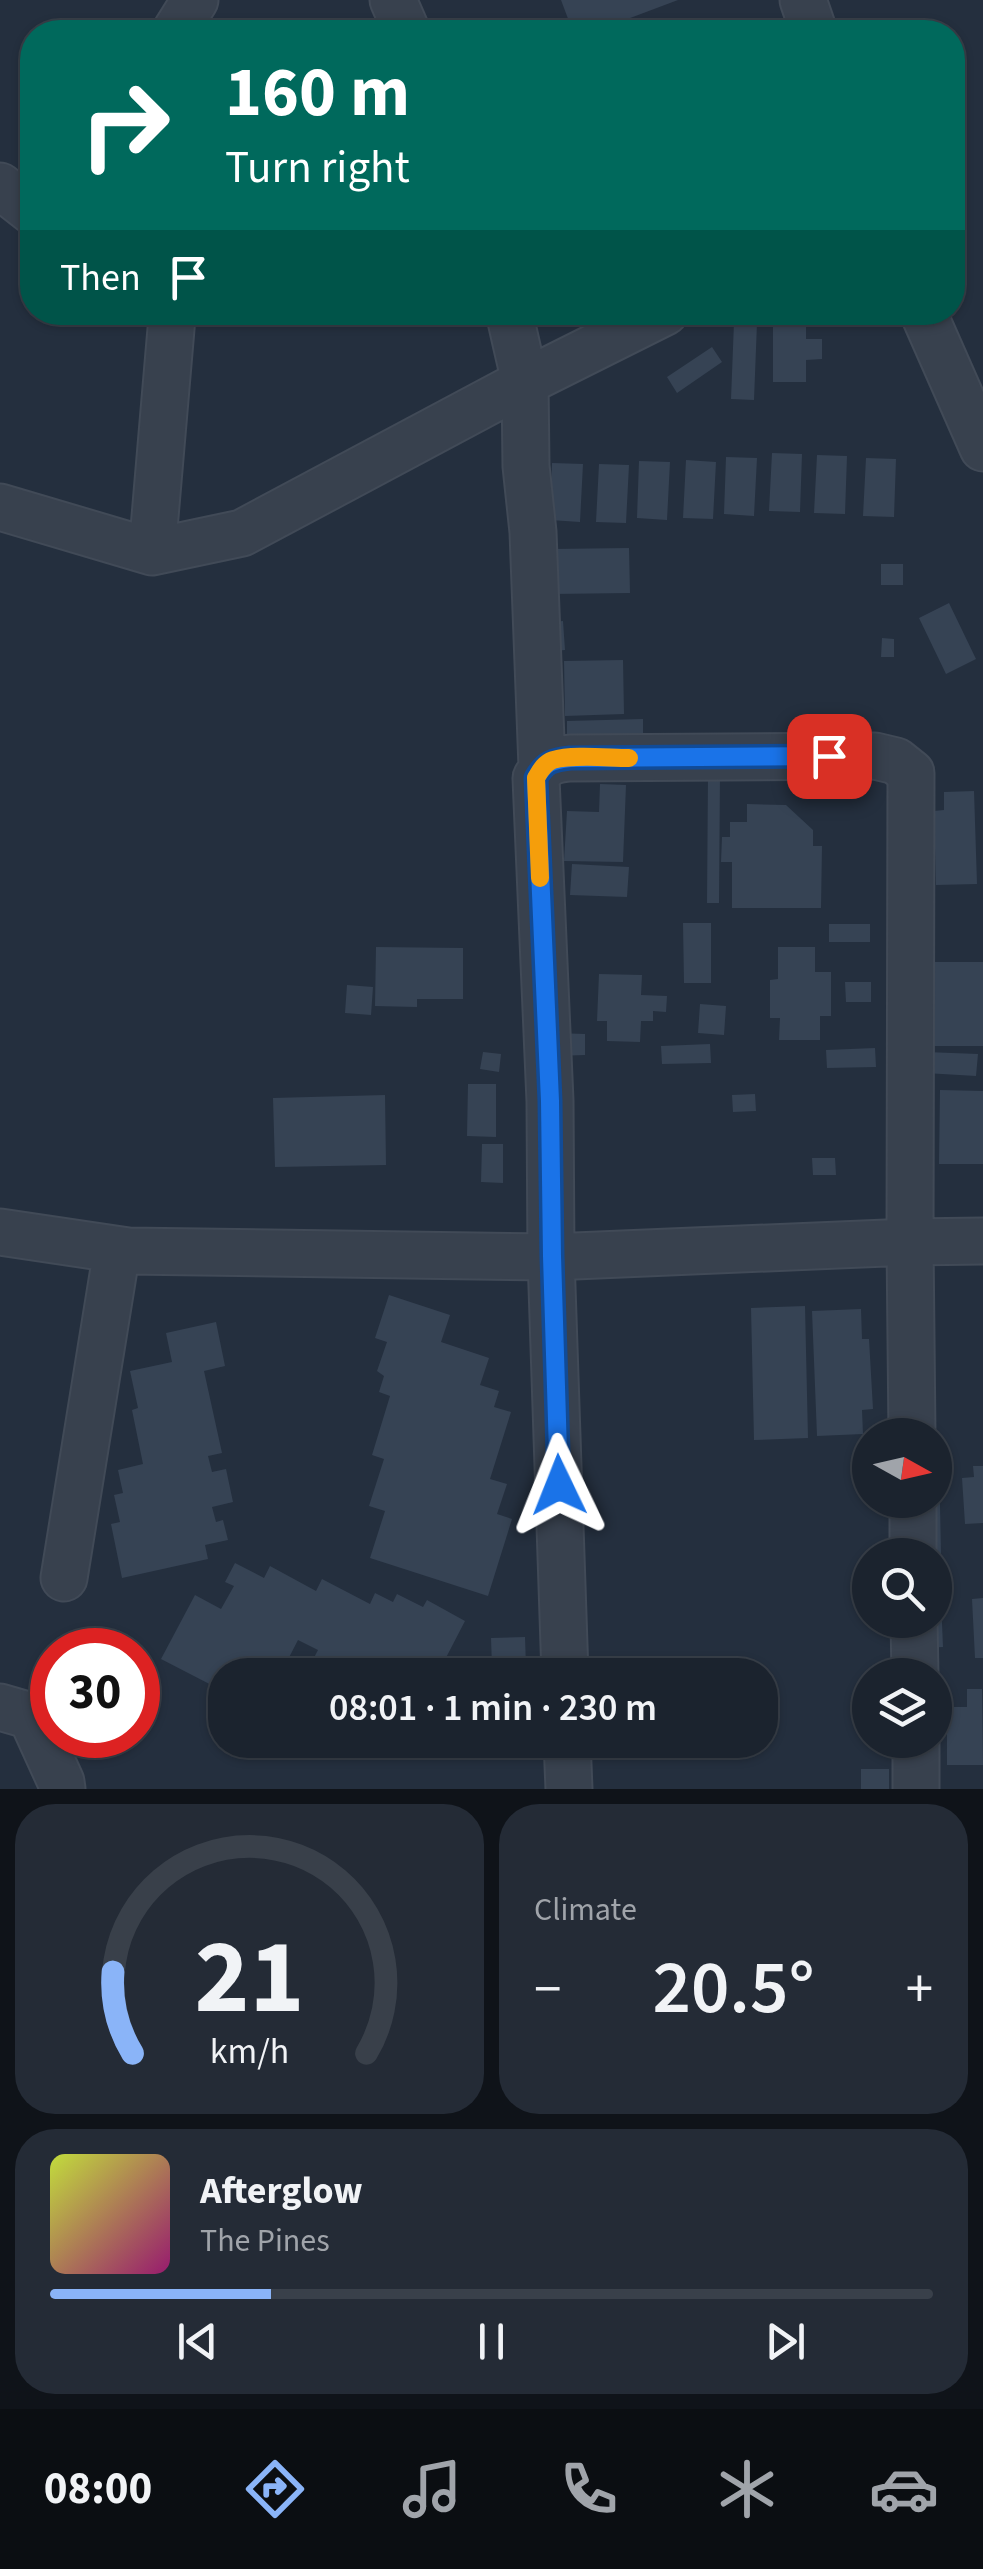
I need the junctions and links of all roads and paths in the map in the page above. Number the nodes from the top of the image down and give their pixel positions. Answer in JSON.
{"nodes":[{"id":1,"x":0,"y":186,"type":"edge"},
{"id":2,"x":20,"y":202,"type":"edge"},
{"id":3,"x":171,"y":325,"type":"edge"},
{"id":4,"x":511,"y":325,"type":"edge"},
{"id":5,"x":639,"y":325,"type":"edge"},
{"id":6,"x":929,"y":325,"type":"edge"},
{"id":7,"x":525,"y":382,"type":"junction"},
{"id":8,"x":983,"y":448,"type":"edge"},
{"id":9,"x":0,"y":507,"type":"edge"},
{"id":10,"x":152,"y":552,"type":"junction"},
{"id":11,"x":542,"y":766,"type":"junction"},
{"id":12,"x":0,"y":1232,"type":"edge"},
{"id":13,"x":983,"y":1241,"type":"edge"},
{"id":14,"x":910,"y":1242,"type":"junction"},
{"id":15,"x":118,"y":1250,"type":"junction"},
{"id":16,"x":552,"y":1256,"type":"junction"},
{"id":17,"x":912,"y":1418,"type":"edge"},
{"id":18,"x":64,"y":1578,"type":"dead end"},
{"id":19,"x":564,"y":1658,"type":"edge"},
{"id":20,"x":0,"y":1707,"type":"edge"},
{"id":21,"x":568,"y":1758,"type":"edge"},
{"id":22,"x":916,"y":1758,"type":"edge"},
{"id":23,"x":62,"y":1789,"type":"edge"},
{"id":24,"x":569,"y":1789,"type":"edge"},
{"id":25,"x":916,"y":1789,"type":"edge"}],
"edges":[{"from":1,"to":2,"type":"street"},
{"from":3,"to":10,"type":"street"},
{"from":4,"to":7,"type":"street"},
{"from":5,"to":7,"type":"street"},
{"from":6,"to":8,"type":"street"},
{"from":7,"to":10,"type":"street"},
{"from":7,"to":11,"type":"street"},
{"from":9,"to":10,"type":"street"},
{"from":11,"to":14,"type":"street"},
{"from":11,"to":16,"type":"street"},
{"from":12,"to":15,"type":"street"},
{"from":13,"to":14,"type":"street"},
{"from":14,"to":16,"type":"street"},
{"from":14,"to":17,"type":"street"},
{"from":15,"to":16,"type":"street"},
{"from":15,"to":18,"type":"street"},
{"from":16,"to":19,"type":"street"},
{"from":20,"to":23,"type":"street"},
{"from":21,"to":24,"type":"street"},
{"from":22,"to":25,"type":"street"}]}
